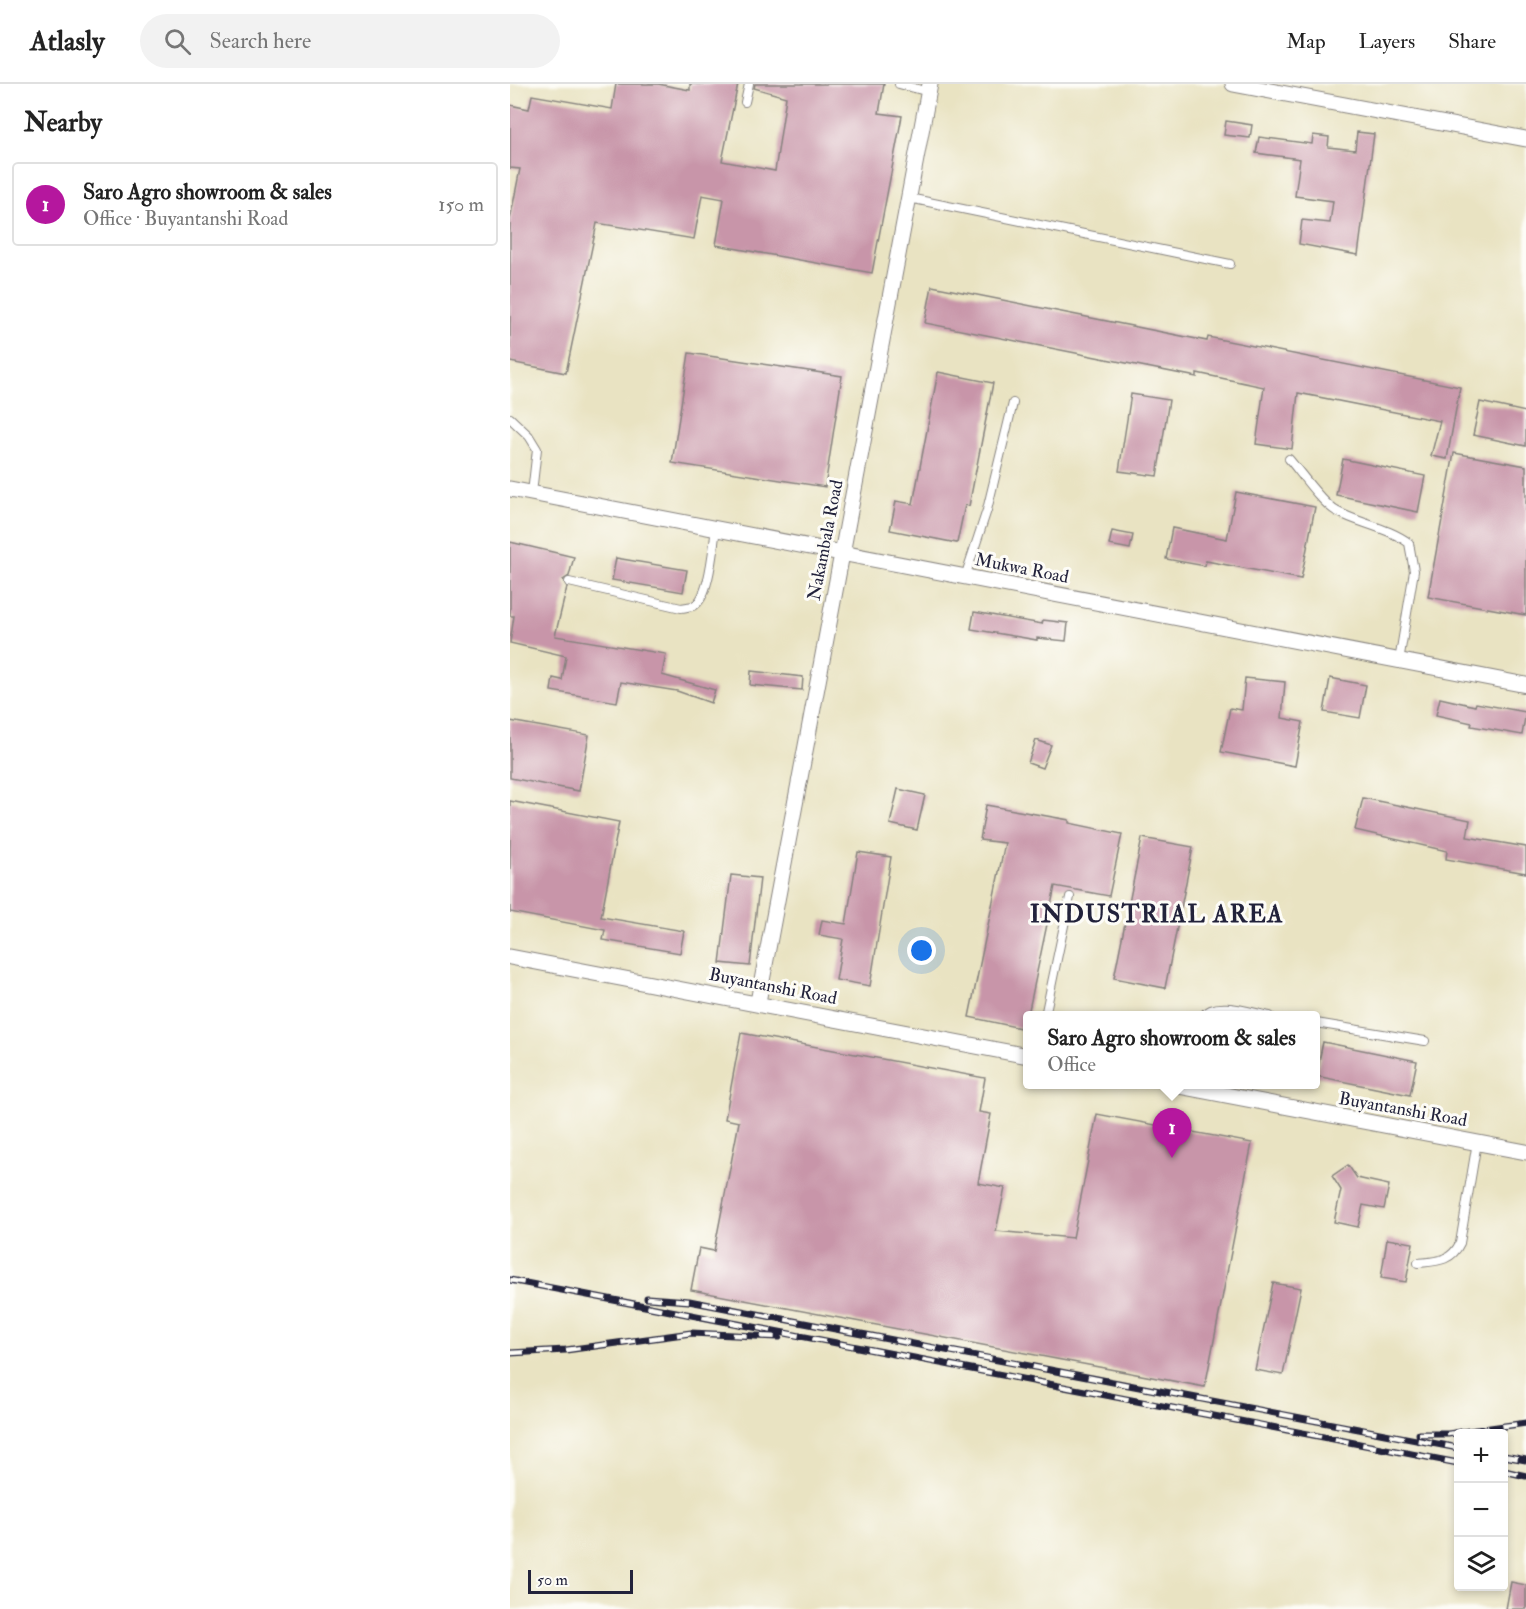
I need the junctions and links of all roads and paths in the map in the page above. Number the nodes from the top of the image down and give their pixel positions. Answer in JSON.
{"nodes":[{"id":1,"x":749,"y":84,"type":"edge"},
{"id":2,"x":899,"y":84,"type":"edge"},
{"id":3,"x":1233,"y":84,"type":"edge"},
{"id":4,"x":929,"y":88,"type":"edge"},
{"id":5,"x":745,"y":102,"type":"dead end"},
{"id":6,"x":1526,"y":139,"type":"edge"},
{"id":7,"x":909,"y":198,"type":"junction"},
{"id":8,"x":1230,"y":264,"type":"dead end"},
{"id":9,"x":1013,"y":403,"type":"dead end"},
{"id":10,"x":510,"y":418,"type":"edge"},
{"id":11,"x":1289,"y":459,"type":"dead end"},
{"id":12,"x":510,"y":489,"type":"edge"},
{"id":13,"x":532,"y":493,"type":"junction"},
{"id":14,"x":716,"y":529,"type":"junction"},
{"id":15,"x":842,"y":553,"type":"junction"},
{"id":16,"x":965,"y":577,"type":"junction"},
{"id":17,"x":569,"y":582,"type":"dead end"},
{"id":18,"x":1399,"y":661,"type":"junction"},
{"id":19,"x":1526,"y":685,"type":"edge"},
{"id":20,"x":1070,"y":897,"type":"dead end"},
{"id":21,"x":510,"y":957,"type":"edge"},
{"id":22,"x":758,"y":1002,"type":"junction"},
{"id":23,"x":1046,"y":1011,"type":"edge"},
{"id":24,"x":1206,"y":1011,"type":"edge"},
{"id":25,"x":1241,"y":1011,"type":"edge"},
{"id":26,"x":1320,"y":1024,"type":"edge"},
{"id":27,"x":1425,"y":1041,"type":"dead end"},
{"id":28,"x":1023,"y":1055,"type":"edge"},
{"id":29,"x":1202,"y":1089,"type":"edge"},
{"id":30,"x":1477,"y":1142,"type":"junction"},
{"id":31,"x":1526,"y":1152,"type":"edge"},
{"id":32,"x":1418,"y":1263,"type":"dead end"}],
"edges":[{"from":1,"to":5,"type":"lane"},
{"from":2,"to":4,"type":"lane"},
{"from":3,"to":6,"type":"street"},
{"from":4,"to":7,"type":"street","name":"Nakambala Road"},
{"from":7,"to":8,"type":"lane"},
{"from":7,"to":15,"type":"street","name":"Nakambala Road"},
{"from":9,"to":16,"type":"lane"},
{"from":10,"to":13,"type":"lane"},
{"from":11,"to":18,"type":"lane"},
{"from":12,"to":13,"type":"street","name":"Mukwa Road"},
{"from":13,"to":14,"type":"street","name":"Mukwa Road"},
{"from":14,"to":15,"type":"street","name":"Mukwa Road"},
{"from":14,"to":17,"type":"lane"},
{"from":15,"to":16,"type":"street","name":"Mukwa Road"},
{"from":15,"to":22,"type":"street","name":"Nakambala Road"},
{"from":16,"to":18,"type":"street","name":"Mukwa Road"},
{"from":18,"to":19,"type":"street","name":"Mukwa Road"},
{"from":20,"to":23,"type":"lane"},
{"from":21,"to":22,"type":"street","name":"Buyantanshi Road"},
{"from":22,"to":28,"type":"street","name":"Buyantanshi Road"},
{"from":24,"to":25,"type":"lane"},
{"from":26,"to":27,"type":"lane"},
{"from":29,"to":30,"type":"street","name":"Buyantanshi Road"},
{"from":30,"to":31,"type":"street","name":"Buyantanshi Road"},
{"from":30,"to":32,"type":"lane"}]}
